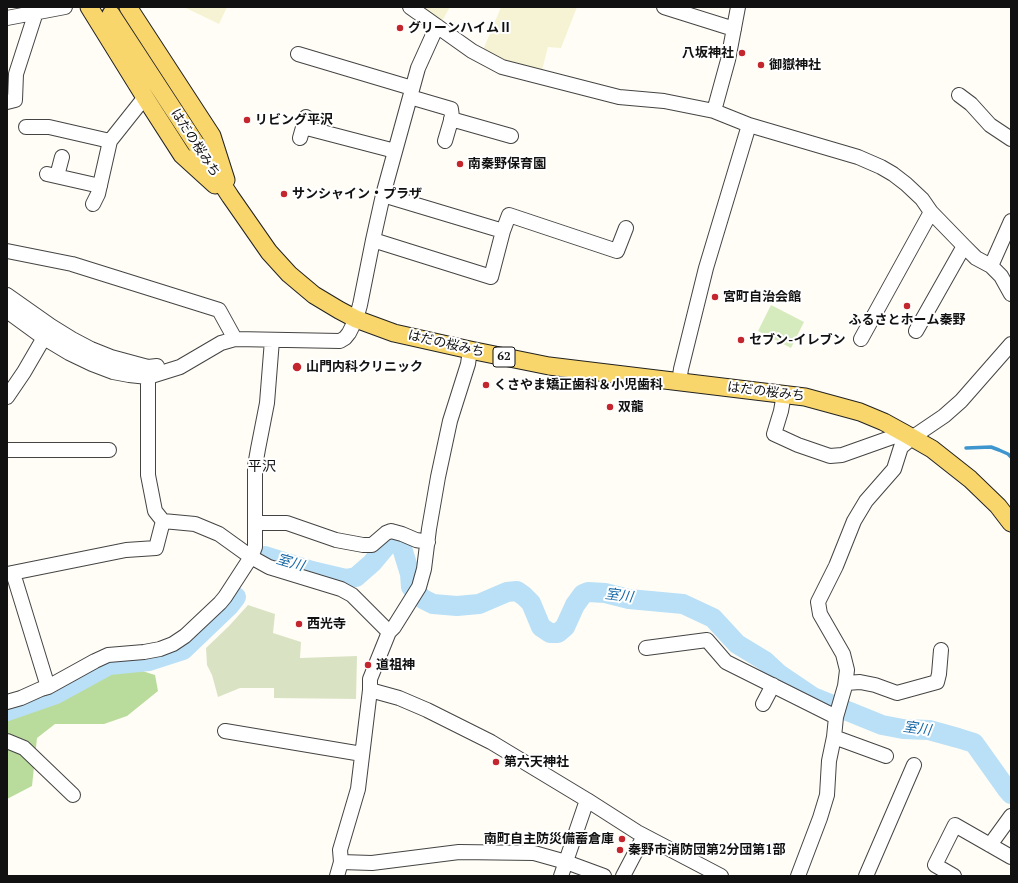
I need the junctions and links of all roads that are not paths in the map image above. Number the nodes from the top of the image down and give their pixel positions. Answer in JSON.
{"nodes":[{"id":1,"x":65,"y":7,"type":"edge"},
{"id":2,"x":89,"y":7,"type":"edge"},
{"id":3,"x":128,"y":7,"type":"edge"},
{"id":4,"x":410,"y":7,"type":"edge"},
{"id":5,"x":664,"y":7,"type":"edge"},
{"id":6,"x":738,"y":7,"type":"edge"},
{"id":7,"x":36,"y":12,"type":"junction"},
{"id":8,"x":111,"y":14,"type":"dead end"},
{"id":9,"x":7,"y":18,"type":"edge"},
{"id":10,"x":437,"y":26,"type":"junction"},
{"id":11,"x":734,"y":29,"type":"junction"},
{"id":12,"x":298,"y":54,"type":"dead end"},
{"id":13,"x":411,"y":93,"type":"junction"},
{"id":14,"x":959,"y":95,"type":"dead end"},
{"id":15,"x":146,"y":99,"type":"junction"},
{"id":16,"x":7,"y":102,"type":"edge"},
{"id":17,"x":714,"y":111,"type":"junction"},
{"id":18,"x":451,"y":119,"type":"junction"},
{"id":19,"x":749,"y":125,"type":"junction"},
{"id":20,"x":26,"y":127,"type":"dead end"},
{"id":21,"x":303,"y":127,"type":"dead end"},
{"id":22,"x":505,"y":131,"type":"dead end"},
{"id":23,"x":1011,"y":139,"type":"edge"},
{"id":24,"x":110,"y":141,"type":"junction"},
{"id":25,"x":445,"y":141,"type":"dead end"},
{"id":26,"x":395,"y":151,"type":"junction"},
{"id":27,"x":62,"y":157,"type":"dead end"},
{"id":28,"x":100,"y":186,"type":"junction"},
{"id":29,"x":383,"y":195,"type":"junction"},
{"id":30,"x":230,"y":196,"type":"junction"},
{"id":31,"x":93,"y":204,"type":"dead end"},
{"id":32,"x":931,"y":212,"type":"junction"},
{"id":33,"x":1011,"y":221,"type":"edge"},
{"id":34,"x":626,"y":228,"type":"dead end"},
{"id":35,"x":503,"y":231,"type":"junction"},
{"id":36,"x":373,"y":240,"type":"junction"},
{"id":37,"x":964,"y":246,"type":"junction"},
{"id":38,"x":7,"y":251,"type":"edge"},
{"id":39,"x":991,"y":266,"type":"junction"},
{"id":40,"x":1011,"y":294,"type":"edge"},
{"id":41,"x":7,"y":295,"type":"edge"},
{"id":42,"x":7,"y":311,"type":"edge"},
{"id":43,"x":356,"y":319,"type":"junction"},
{"id":44,"x":916,"y":331,"type":"dead end"},
{"id":45,"x":47,"y":332,"type":"junction"},
{"id":46,"x":236,"y":339,"type":"junction"},
{"id":47,"x":861,"y":339,"type":"dead end"},
{"id":48,"x":272,"y":340,"type":"junction"},
{"id":49,"x":1011,"y":344,"type":"edge"},
{"id":50,"x":470,"y":350,"type":"junction"},
{"id":51,"x":148,"y":372,"type":"junction"},
{"id":52,"x":679,"y":382,"type":"junction"},
{"id":53,"x":784,"y":394,"type":"junction"},
{"id":54,"x":7,"y":397,"type":"edge"},
{"id":55,"x":909,"y":435,"type":"junction"},
{"id":56,"x":7,"y":450,"type":"edge"},
{"id":57,"x":109,"y":450,"type":"dead end"},
{"id":58,"x":163,"y":521,"type":"junction"},
{"id":59,"x":255,"y":523,"type":"junction"},
{"id":60,"x":1011,"y":523,"type":"edge"},
{"id":61,"x":428,"y":542,"type":"junction"},
{"id":62,"x":251,"y":557,"type":"junction"},
{"id":63,"x":10,"y":573,"type":"edge"},
{"id":64,"x":389,"y":632,"type":"junction"},
{"id":65,"x":646,"y":648,"type":"dead end"},
{"id":66,"x":941,"y":650,"type":"dead end"},
{"id":67,"x":846,"y":683,"type":"junction"},
{"id":68,"x":773,"y":685,"type":"junction"},
{"id":69,"x":48,"y":687,"type":"junction"},
{"id":70,"x":370,"y":690,"type":"junction"},
{"id":71,"x":7,"y":702,"type":"edge"},
{"id":72,"x":763,"y":704,"type":"dead end"},
{"id":73,"x":838,"y":710,"type":"junction"},
{"id":74,"x":225,"y":731,"type":"dead end"},
{"id":75,"x":834,"y":737,"type":"junction"},
{"id":76,"x":7,"y":741,"type":"edge"},
{"id":77,"x":362,"y":754,"type":"junction"},
{"id":78,"x":886,"y":756,"type":"dead end"},
{"id":79,"x":914,"y":765,"type":"dead end"},
{"id":80,"x":73,"y":795,"type":"dead end"},
{"id":81,"x":587,"y":800,"type":"junction"},
{"id":82,"x":1011,"y":816,"type":"edge"},
{"id":83,"x":644,"y":836,"type":"junction"},
{"id":84,"x":990,"y":845,"type":"junction"},
{"id":85,"x":1011,"y":857,"type":"edge"},
{"id":86,"x":566,"y":862,"type":"junction"},
{"id":87,"x":339,"y":869,"type":"edge"},
{"id":88,"x":561,"y":876,"type":"edge"},
{"id":89,"x":604,"y":876,"type":"edge"},
{"id":90,"x":623,"y":876,"type":"edge"},
{"id":91,"x":721,"y":876,"type":"edge"},
{"id":92,"x":798,"y":876,"type":"edge"},
{"id":93,"x":866,"y":876,"type":"edge"},
{"id":94,"x":954,"y":876,"type":"edge"}],
"edges":[{"from":1,"to":7,"type":"street"},
{"from":2,"to":15,"type":"main road"},
{"from":3,"to":30,"type":"main road"},
{"from":4,"to":10,"type":"street"},
{"from":5,"to":11,"type":"street"},
{"from":6,"to":11,"type":"street"},
{"from":7,"to":9,"type":"street"},
{"from":7,"to":16,"type":"street"},
{"from":8,"to":30,"type":"main road","name":"はだの桜みち","number":"62"},
{"from":10,"to":13,"type":"street"},
{"from":10,"to":17,"type":"street"},
{"from":11,"to":17,"type":"street"},
{"from":12,"to":13,"type":"street"},
{"from":13,"to":18,"type":"street"},
{"from":13,"to":26,"type":"street"},
{"from":14,"to":23,"type":"street"},
{"from":15,"to":24,"type":"street"},
{"from":15,"to":30,"type":"main road"},
{"from":17,"to":19,"type":"street"},
{"from":18,"to":22,"type":"street"},
{"from":18,"to":25,"type":"street"},
{"from":19,"to":32,"type":"street"},
{"from":19,"to":52,"type":"street"},
{"from":20,"to":24,"type":"street"},
{"from":21,"to":26,"type":"street"},
{"from":24,"to":28,"type":"street"},
{"from":26,"to":29,"type":"street"},
{"from":27,"to":28,"type":"street"},
{"from":28,"to":31,"type":"street"},
{"from":29,"to":35,"type":"street"},
{"from":29,"to":36,"type":"street"},
{"from":30,"to":43,"type":"main road","name":"はだの桜みち","number":"62"},
{"from":32,"to":37,"type":"street"},
{"from":32,"to":47,"type":"street"},
{"from":33,"to":39,"type":"street"},
{"from":34,"to":35,"type":"street"},
{"from":35,"to":36,"type":"street"},
{"from":36,"to":43,"type":"street"},
{"from":37,"to":39,"type":"street"},
{"from":37,"to":44,"type":"street"},
{"from":38,"to":46,"type":"street"},
{"from":39,"to":40,"type":"street"},
{"from":41,"to":45,"type":"street"},
{"from":42,"to":45,"type":"street"},
{"from":43,"to":48,"type":"street"},
{"from":43,"to":50,"type":"main road","name":"はだの桜みち","number":"62"},
{"from":45,"to":51,"type":"street"},
{"from":45,"to":54,"type":"street"},
{"from":46,"to":48,"type":"street"},
{"from":46,"to":51,"type":"street"},
{"from":48,"to":59,"type":"street"},
{"from":49,"to":55,"type":"street"},
{"from":50,"to":52,"type":"main road","name":"はだの桜みち","number":"62"},
{"from":50,"to":61,"type":"street"},
{"from":51,"to":58,"type":"street"},
{"from":52,"to":53,"type":"main road","name":"はだの桜みち","number":"62"},
{"from":53,"to":55,"type":"main road","name":"はだの桜みち","number":"62"},
{"from":53,"to":55,"type":"street"},
{"from":55,"to":60,"type":"main road","name":"はだの桜みち","number":"62"},
{"from":55,"to":67,"type":"street"},
{"from":56,"to":57,"type":"street"},
{"from":58,"to":62,"type":"street"},
{"from":58,"to":63,"type":"street"},
{"from":59,"to":61,"type":"street"},
{"from":59,"to":62,"type":"street"},
{"from":61,"to":64,"type":"street"},
{"from":62,"to":64,"type":"street"},
{"from":62,"to":69,"type":"street"},
{"from":63,"to":69,"type":"street"},
{"from":64,"to":70,"type":"street"},
{"from":65,"to":68,"type":"street"},
{"from":66,"to":67,"type":"street"},
{"from":67,"to":73,"type":"street"},
{"from":68,"to":72,"type":"street"},
{"from":68,"to":73,"type":"street"},
{"from":69,"to":71,"type":"street"},
{"from":70,"to":77,"type":"street"},
{"from":70,"to":81,"type":"street"},
{"from":73,"to":75,"type":"street"},
{"from":74,"to":77,"type":"street"},
{"from":75,"to":78,"type":"street"},
{"from":75,"to":92,"type":"street"},
{"from":76,"to":80,"type":"street"},
{"from":77,"to":87,"type":"street"},
{"from":79,"to":93,"type":"street"},
{"from":81,"to":83,"type":"street"},
{"from":81,"to":86,"type":"street"},
{"from":82,"to":84,"type":"street"},
{"from":83,"to":90,"type":"street"},
{"from":83,"to":91,"type":"street"},
{"from":84,"to":85,"type":"street"},
{"from":84,"to":94,"type":"street"},
{"from":86,"to":87,"type":"street"},
{"from":86,"to":88,"type":"street"},
{"from":86,"to":89,"type":"street"}]}
